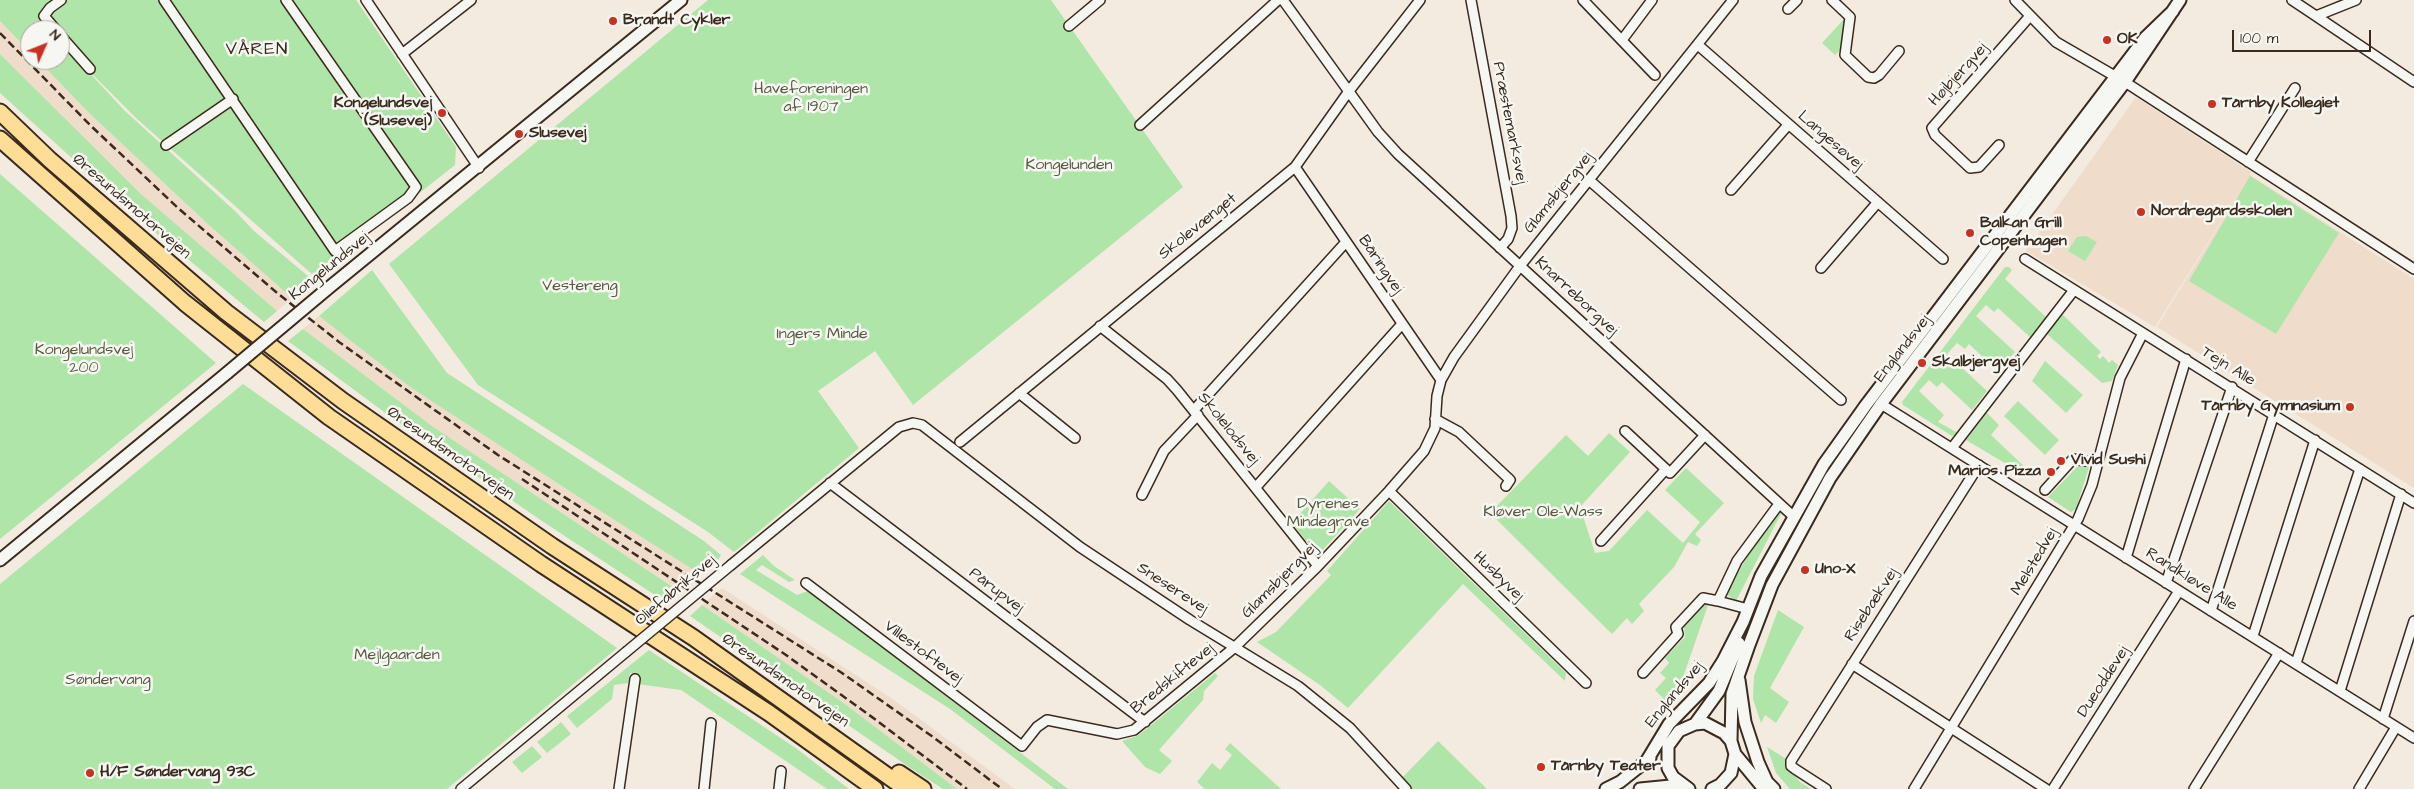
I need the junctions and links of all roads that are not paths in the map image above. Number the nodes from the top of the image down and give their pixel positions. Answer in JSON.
{"nodes":[{"id":1,"x":61,"y":0,"type":"edge"},
{"id":2,"x":164,"y":0,"type":"edge"},
{"id":3,"x":286,"y":0,"type":"edge"},
{"id":4,"x":366,"y":0,"type":"edge"},
{"id":5,"x":471,"y":0,"type":"edge"},
{"id":6,"x":681,"y":0,"type":"edge"},
{"id":7,"x":1100,"y":0,"type":"edge"},
{"id":8,"x":1278,"y":0,"type":"edge"},
{"id":9,"x":1283,"y":0,"type":"edge"},
{"id":10,"x":1420,"y":0,"type":"edge"},
{"id":11,"x":1470,"y":0,"type":"edge"},
{"id":12,"x":1583,"y":0,"type":"edge"},
{"id":13,"x":1652,"y":0,"type":"edge"},
{"id":14,"x":1733,"y":0,"type":"edge"},
{"id":15,"x":1797,"y":0,"type":"edge"},
{"id":16,"x":1832,"y":0,"type":"edge"},
{"id":17,"x":2015,"y":0,"type":"edge"},
{"id":18,"x":2180,"y":0,"type":"edge"},
{"id":19,"x":2292,"y":0,"type":"edge"},
{"id":20,"x":2356,"y":0,"type":"edge"},
{"id":21,"x":1788,"y":9,"type":"dead end"},
{"id":22,"x":2030,"y":16,"type":"junction"},
{"id":23,"x":2316,"y":16,"type":"junction"},
{"id":24,"x":47,"y":20,"type":"edge"},
{"id":25,"x":1069,"y":26,"type":"dead end"},
{"id":26,"x":1622,"y":40,"type":"junction"},
{"id":27,"x":1698,"y":45,"type":"junction"},
{"id":28,"x":70,"y":46,"type":"edge"},
{"id":29,"x":1899,"y":52,"type":"dead end"},
{"id":30,"x":402,"y":54,"type":"junction"},
{"id":31,"x":90,"y":69,"type":"dead end"},
{"id":32,"x":1656,"y":75,"type":"dead end"},
{"id":33,"x":2120,"y":79,"type":"junction"},
{"id":34,"x":2414,"y":82,"type":"edge"},
{"id":35,"x":2295,"y":88,"type":"dead end"},
{"id":36,"x":1349,"y":91,"type":"junction"},
{"id":37,"x":233,"y":99,"type":"junction"},
{"id":38,"x":0,"y":112,"type":"edge"},
{"id":39,"x":1140,"y":124,"type":"dead end"},
{"id":40,"x":1788,"y":125,"type":"junction"},
{"id":41,"x":0,"y":140,"type":"edge"},
{"id":42,"x":166,"y":145,"type":"dead end"},
{"id":43,"x":1999,"y":145,"type":"dead end"},
{"id":44,"x":2248,"y":162,"type":"junction"},
{"id":45,"x":1295,"y":167,"type":"junction"},
{"id":46,"x":478,"y":168,"type":"junction"},
{"id":47,"x":1589,"y":180,"type":"junction"},
{"id":48,"x":1732,"y":190,"type":"dead end"},
{"id":49,"x":1878,"y":202,"type":"junction"},
{"id":50,"x":1346,"y":242,"type":"junction"},
{"id":51,"x":1500,"y":248,"type":"junction"},
{"id":52,"x":1943,"y":259,"type":"dead end"},
{"id":53,"x":2024,"y":259,"type":"dead end"},
{"id":54,"x":1520,"y":266,"type":"junction"},
{"id":55,"x":1821,"y":268,"type":"dead end"},
{"id":56,"x":2414,"y":269,"type":"edge"},
{"id":57,"x":2074,"y":290,"type":"junction"},
{"id":58,"x":1402,"y":324,"type":"junction"},
{"id":59,"x":1100,"y":326,"type":"junction"},
{"id":60,"x":2143,"y":333,"type":"junction"},
{"id":61,"x":2186,"y":359,"type":"junction"},
{"id":62,"x":1441,"y":380,"type":"junction"},
{"id":63,"x":2232,"y":387,"type":"junction"},
{"id":64,"x":1019,"y":393,"type":"junction"},
{"id":65,"x":1841,"y":400,"type":"dead end"},
{"id":66,"x":1881,"y":404,"type":"junction"},
{"id":67,"x":1196,"y":412,"type":"junction"},
{"id":68,"x":2274,"y":414,"type":"junction"},
{"id":69,"x":1435,"y":419,"type":"junction"},
{"id":70,"x":913,"y":423,"type":"joint"},
{"id":71,"x":1624,"y":431,"type":"dead end"},
{"id":72,"x":1705,"y":436,"type":"junction"},
{"id":73,"x":1075,"y":438,"type":"dead end"},
{"id":74,"x":2315,"y":440,"type":"junction"},
{"id":75,"x":960,"y":442,"type":"dead end"},
{"id":76,"x":1952,"y":448,"type":"junction"},
{"id":77,"x":2085,"y":461,"type":"dead end"},
{"id":78,"x":1979,"y":465,"type":"junction"},
{"id":79,"x":1666,"y":469,"type":"junction"},
{"id":80,"x":2360,"y":469,"type":"junction"},
{"id":81,"x":830,"y":483,"type":"junction"},
{"id":82,"x":1506,"y":486,"type":"dead end"},
{"id":83,"x":1256,"y":487,"type":"junction"},
{"id":84,"x":2045,"y":490,"type":"dead end"},
{"id":85,"x":1390,"y":491,"type":"junction"},
{"id":86,"x":2401,"y":494,"type":"junction"},
{"id":87,"x":1142,"y":495,"type":"dead end"},
{"id":88,"x":2414,"y":503,"type":"edge"},
{"id":89,"x":1779,"y":504,"type":"junction"},
{"id":90,"x":1793,"y":516,"type":"junction"},
{"id":91,"x":2075,"y":526,"type":"junction"},
{"id":92,"x":1601,"y":541,"type":"dead end"},
{"id":93,"x":2126,"y":558,"type":"junction"},
{"id":94,"x":0,"y":560,"type":"edge"},
{"id":95,"x":1318,"y":566,"type":"junction"},
{"id":96,"x":806,"y":583,"type":"dead end"},
{"id":97,"x":2166,"y":583,"type":"junction"},
{"id":98,"x":2180,"y":591,"type":"junction"},
{"id":99,"x":1718,"y":601,"type":"junction"},
{"id":100,"x":1748,"y":609,"type":"junction"},
{"id":101,"x":2211,"y":611,"type":"junction"},
{"id":102,"x":2414,"y":621,"type":"edge"},
{"id":103,"x":628,"y":622,"type":"junction"},
{"id":104,"x":1743,"y":622,"type":"junction"},
{"id":105,"x":2253,"y":636,"type":"junction"},
{"id":106,"x":694,"y":638,"type":"junction"},
{"id":107,"x":1235,"y":647,"type":"junction"},
{"id":108,"x":2279,"y":653,"type":"junction"},
{"id":109,"x":2296,"y":663,"type":"junction"},
{"id":110,"x":1852,"y":664,"type":"junction"},
{"id":111,"x":1643,"y":673,"type":"dead end"},
{"id":112,"x":1738,"y":674,"type":"junction"},
{"id":113,"x":635,"y":679,"type":"dead end"},
{"id":114,"x":1586,"y":684,"type":"dead end"},
{"id":115,"x":2340,"y":692,"type":"junction"},
{"id":116,"x":2383,"y":719,"type":"junction"},
{"id":117,"x":1144,"y":722,"type":"junction"},
{"id":118,"x":711,"y":723,"type":"dead end"},
{"id":119,"x":1694,"y":724,"type":"junction"},
{"id":120,"x":2396,"y":727,"type":"junction"},
{"id":121,"x":1951,"y":728,"type":"junction"},
{"id":122,"x":1673,"y":737,"type":"junction"},
{"id":123,"x":2414,"y":738,"type":"edge"},
{"id":124,"x":1731,"y":741,"type":"junction"},
{"id":125,"x":1022,"y":746,"type":"joint"},
{"id":126,"x":1734,"y":754,"type":"junction"},
{"id":127,"x":1646,"y":762,"type":"junction"},
{"id":128,"x":781,"y":771,"type":"dead end"},
{"id":129,"x":1685,"y":787,"type":"edge"},
{"id":130,"x":465,"y":788,"type":"edge"},
{"id":131,"x":620,"y":789,"type":"edge"},
{"id":132,"x":704,"y":789,"type":"edge"},
{"id":133,"x":779,"y":789,"type":"edge"},
{"id":134,"x":862,"y":789,"type":"edge"},
{"id":135,"x":875,"y":789,"type":"edge"},
{"id":136,"x":906,"y":789,"type":"edge"},
{"id":137,"x":923,"y":789,"type":"edge"},
{"id":138,"x":1406,"y":789,"type":"edge"},
{"id":139,"x":1606,"y":789,"type":"edge"},
{"id":140,"x":1640,"y":789,"type":"edge"},
{"id":141,"x":1712,"y":789,"type":"edge"},
{"id":142,"x":1764,"y":789,"type":"edge"},
{"id":143,"x":1774,"y":789,"type":"edge"},
{"id":144,"x":1826,"y":789,"type":"edge"},
{"id":145,"x":1914,"y":789,"type":"edge"},
{"id":146,"x":2046,"y":789,"type":"edge"},
{"id":147,"x":2053,"y":789,"type":"edge"},
{"id":148,"x":2194,"y":789,"type":"edge"},
{"id":149,"x":2359,"y":789,"type":"edge"}],
"edges":[{"from":1,"to":24,"type":"street"},
{"from":2,"to":37,"type":"street"},
{"from":3,"to":37,"type":"street"},
{"from":4,"to":30,"type":"street"},
{"from":5,"to":30,"type":"street"},
{"from":6,"to":46,"type":"street","name":"Kongelundsvej"},
{"from":7,"to":25,"type":"street"},
{"from":8,"to":39,"type":"street"},
{"from":9,"to":36,"type":"street","name":"Knarreborgvej"},
{"from":10,"to":36,"type":"street","name":"Skolevænget"},
{"from":11,"to":51,"type":"street","name":"Præstemarksvej"},
{"from":12,"to":26,"type":"street"},
{"from":13,"to":26,"type":"street"},
{"from":14,"to":27,"type":"street","name":"Glamsbjergvej"},
{"from":15,"to":21,"type":"street"},
{"from":16,"to":29,"type":"street"},
{"from":17,"to":22,"type":"street"},
{"from":18,"to":33,"type":"street","name":"Englandsvej"},
{"from":19,"to":23,"type":"street"},
{"from":20,"to":23,"type":"street"},
{"from":22,"to":33,"type":"street"},
{"from":22,"to":43,"type":"street","name":"Højbjergvej"},
{"from":23,"to":34,"type":"street"},
{"from":26,"to":32,"type":"street"},
{"from":27,"to":40,"type":"street","name":"Langesøvej"},
{"from":27,"to":47,"type":"street","name":"Glamsbjergvej"},
{"from":28,"to":31,"type":"street"},
{"from":30,"to":46,"type":"street"},
{"from":33,"to":44,"type":"street"},
{"from":33,"to":66,"type":"street","name":"Englandsvej"},
{"from":33,"to":90,"type":"street","name":"Englandsvej"},
{"from":35,"to":44,"type":"street"},
{"from":36,"to":45,"type":"street","name":"Skolevænget"},
{"from":36,"to":51,"type":"street","name":"Knarreborgvej"},
{"from":37,"to":42,"type":"street"},
{"from":38,"to":106,"type":"highway","name":"Øresundsmotorvejen"},
{"from":40,"to":48,"type":"street"},
{"from":40,"to":49,"type":"street","name":"Langesøvej"},
{"from":41,"to":103,"type":"highway"},
{"from":44,"to":56,"type":"street"},
{"from":45,"to":50,"type":"street","name":"Båringvej"},
{"from":45,"to":59,"type":"street","name":"Skolevænget"},
{"from":46,"to":94,"type":"street","name":"Kongelundsvej","bridge":true},
{"from":47,"to":54,"type":"street","name":"Glamsbjergvej"},
{"from":47,"to":65,"type":"street"},
{"from":49,"to":52,"type":"street","name":"Langesøvej"},
{"from":49,"to":55,"type":"street"},
{"from":50,"to":58,"type":"street","name":"Båringvej"},
{"from":50,"to":67,"type":"street"},
{"from":51,"to":54,"type":"street","name":"Knarreborgvej"},
{"from":53,"to":57,"type":"street","name":"Tejn Alle"},
{"from":54,"to":62,"type":"street","name":"Glamsbjergvej"},
{"from":54,"to":72,"type":"street","name":"Knarreborgvej"},
{"from":57,"to":60,"type":"street","name":"Tejn Alle"},
{"from":57,"to":76,"type":"street"},
{"from":58,"to":62,"type":"street","name":"Båringvej"},
{"from":58,"to":83,"type":"street"},
{"from":59,"to":64,"type":"street","name":"Skolevænget"},
{"from":59,"to":67,"type":"street","name":"Skolelodsvej"},
{"from":60,"to":61,"type":"street","name":"Tejn Alle"},
{"from":60,"to":91,"type":"street","name":"Melstedvej"},
{"from":61,"to":63,"type":"street","name":"Tejn Alle"},
{"from":61,"to":93,"type":"street"},
{"from":62,"to":69,"type":"street","name":"Glamsbjergvej"},
{"from":63,"to":68,"type":"street","name":"Tejn Alle"},
{"from":63,"to":97,"type":"street"},
{"from":64,"to":73,"type":"street"},
{"from":64,"to":75,"type":"street","name":"Skolevænget"},
{"from":66,"to":76,"type":"street","name":"Randkløve Alle"},
{"from":66,"to":112,"type":"street","name":"Englandsvej"},
{"from":67,"to":83,"type":"street","name":"Skolelodsvej"},
{"from":67,"to":87,"type":"street"},
{"from":68,"to":74,"type":"street","name":"Tejn Alle"},
{"from":68,"to":101,"type":"street"},
{"from":69,"to":82,"type":"street"},
{"from":69,"to":85,"type":"street","name":"Glamsbjergvej"},
{"from":70,"to":81,"type":"street","name":"Oliefabriksvej"},
{"from":70,"to":107,"type":"street","name":"Sneserevej"},
{"from":71,"to":79,"type":"street"},
{"from":72,"to":79,"type":"street"},
{"from":72,"to":89,"type":"street","name":"Knarreborgvej"},
{"from":74,"to":80,"type":"street","name":"Tejn Alle"},
{"from":74,"to":105,"type":"street"},
{"from":76,"to":78,"type":"street","name":"Randkløve Alle"},
{"from":77,"to":84,"type":"street"},
{"from":78,"to":91,"type":"street","name":"Randkløve Alle"},
{"from":78,"to":110,"type":"street","name":"Risebækvej"},
{"from":79,"to":92,"type":"street"},
{"from":80,"to":86,"type":"street","name":"Tejn Alle"},
{"from":80,"to":109,"type":"street"},
{"from":81,"to":117,"type":"street","name":"Pårupvej"},
{"from":81,"to":130,"type":"street","name":"Oliefabriksvej","bridge":true},
{"from":83,"to":95,"type":"street","name":"Skolelodsvej"},
{"from":85,"to":95,"type":"street","name":"Glamsbjergvej"},
{"from":85,"to":114,"type":"street","name":"Husbyvej"},
{"from":86,"to":88,"type":"street","name":"Tejn Alle"},
{"from":86,"to":115,"type":"street"},
{"from":89,"to":90,"type":"street","name":"Knarreborgvej"},
{"from":89,"to":99,"type":"street"},
{"from":90,"to":100,"type":"street","name":"Englandsvej"},
{"from":91,"to":93,"type":"street","name":"Randkløve Alle"},
{"from":91,"to":121,"type":"street","name":"Melstedvej"},
{"from":93,"to":97,"type":"street","name":"Randkløve Alle"},
{"from":95,"to":107,"type":"street","name":"Glamsbjergvej"},
{"from":96,"to":125,"type":"street","name":"Villestoftevej"},
{"from":97,"to":98,"type":"street","name":"Randkløve Alle"},
{"from":98,"to":101,"type":"street","name":"Randkløve Alle"},
{"from":98,"to":147,"type":"street","name":"Dueoddevej"},
{"from":99,"to":100,"type":"street"},
{"from":99,"to":111,"type":"street"},
{"from":100,"to":104,"type":"street","name":"Englandsvej"},
{"from":101,"to":105,"type":"street","name":"Randkløve Alle"},
{"from":102,"to":116,"type":"street"},
{"from":103,"to":134,"type":"highway"},
{"from":103,"to":135,"type":"highway"},
{"from":104,"to":119,"type":"street","name":"Englandsvej"},
{"from":104,"to":127,"type":"street","name":"Englandsvej"},
{"from":105,"to":108,"type":"street","name":"Randkløve Alle"},
{"from":106,"to":136,"type":"highway","name":"Øresundsmotorvejen"},
{"from":106,"to":137,"type":"highway"},
{"from":107,"to":117,"type":"street","name":"Bredskiftevej"},
{"from":107,"to":138,"type":"street","name":"Sneserevej"},
{"from":108,"to":109,"type":"street","name":"Randkløve Alle"},
{"from":108,"to":148,"type":"street"},
{"from":109,"to":115,"type":"street","name":"Randkløve Alle"},
{"from":110,"to":121,"type":"street"},
{"from":110,"to":144,"type":"street","name":"Risebækvej"},
{"from":112,"to":124,"type":"street","name":"Englandsvej"},
{"from":112,"to":143,"type":"street"},
{"from":113,"to":131,"type":"street"},
{"from":115,"to":116,"type":"street","name":"Randkløve Alle"},
{"from":116,"to":120,"type":"street","name":"Randkløve Alle"},
{"from":117,"to":125,"type":"street","name":"Bredskiftevej"},
{"from":118,"to":132,"type":"street"},
{"from":119,"to":122,"type":"street","name":"Englandsvej"},
{"from":119,"to":124,"type":"street"},
{"from":120,"to":123,"type":"street","name":"Randkløve Alle"},
{"from":120,"to":149,"type":"street"},
{"from":121,"to":145,"type":"street","name":"Melstedvej"},
{"from":121,"to":146,"type":"street"},
{"from":122,"to":127,"type":"street","name":"Englandsvej"},
{"from":122,"to":129,"type":"street"},
{"from":124,"to":126,"type":"street","name":"Englandsvej"},
{"from":126,"to":141,"type":"street"},
{"from":126,"to":142,"type":"street"},
{"from":127,"to":139,"type":"street","name":"Englandsvej"},
{"from":128,"to":133,"type":"street"},
{"from":129,"to":140,"type":"street"}]}
